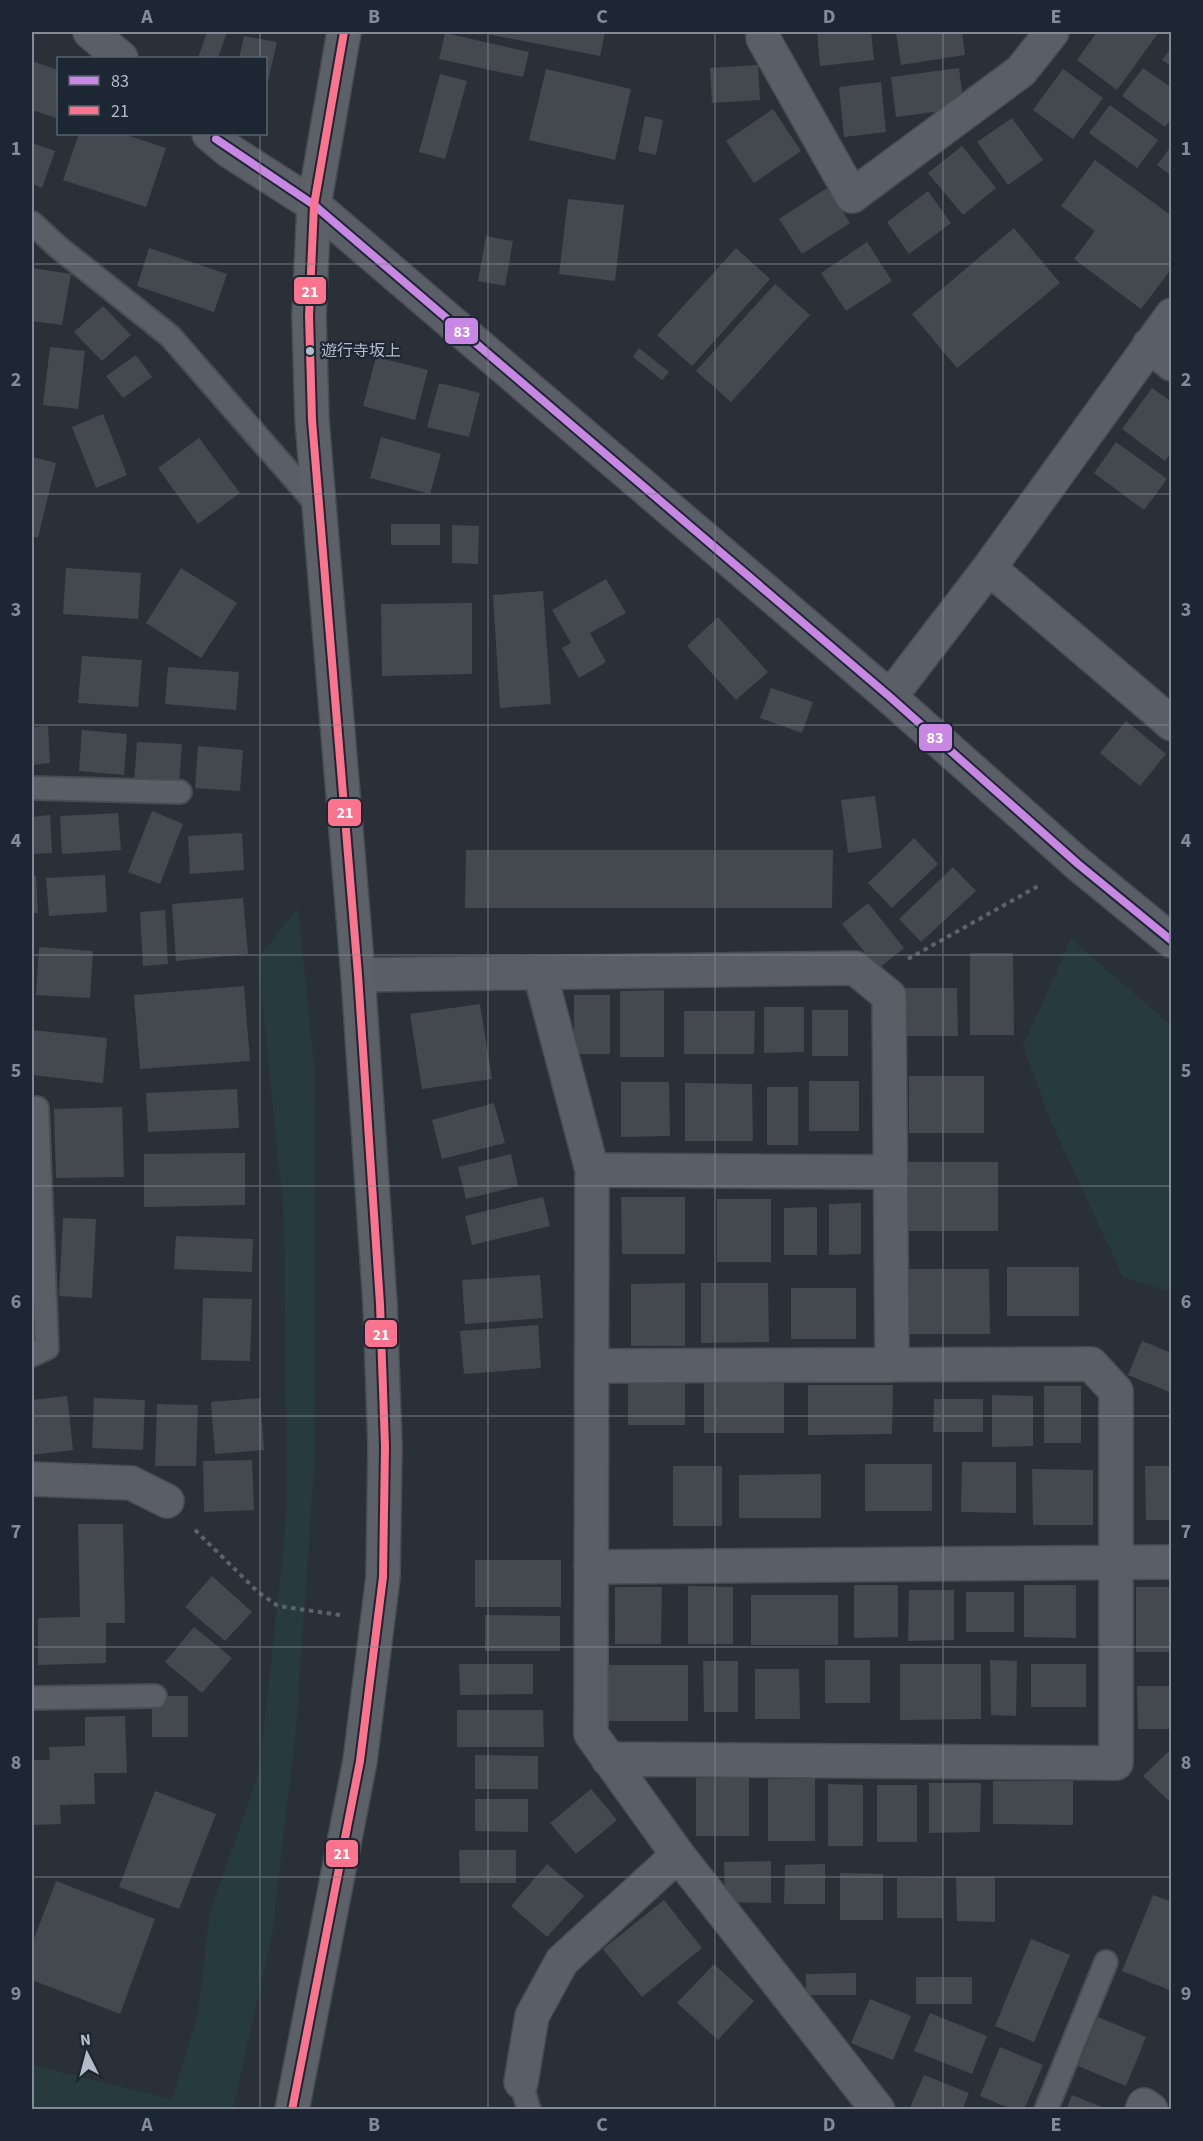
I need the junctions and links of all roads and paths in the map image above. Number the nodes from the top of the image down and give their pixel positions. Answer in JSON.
{"nodes":[{"id":1,"x":90,"y":32,"type":"edge"},
{"id":2,"x":344,"y":32,"type":"edge"},
{"id":3,"x":764,"y":32,"type":"edge"},
{"id":4,"x":1052,"y":32,"type":"edge"},
{"id":5,"x":121,"y":57,"type":"edge"},
{"id":6,"x":210,"y":135,"type":"edge"},
{"id":7,"x":314,"y":205,"type":"junction"},
{"id":8,"x":32,"y":223,"type":"edge"},
{"id":9,"x":1172,"y":315,"type":"edge"},
{"id":10,"x":1160,"y":355,"type":"edge"},
{"id":11,"x":320,"y":508,"type":"junction"},
{"id":12,"x":989,"y":568,"type":"junction"},
{"id":13,"x":890,"y":697,"type":"junction"},
{"id":14,"x":1172,"y":724,"type":"edge"},
{"id":15,"x":32,"y":788,"type":"edge"},
{"id":16,"x":180,"y":792,"type":"dead end"},
{"id":17,"x":1078,"y":864,"type":"junction"},
{"id":18,"x":1172,"y":941,"type":"edge"},
{"id":19,"x":540,"y":973,"type":"junction"},
{"id":20,"x":358,"y":975,"type":"junction"},
{"id":21,"x":872,"y":983,"type":"junction"},
{"id":22,"x":37,"y":1108,"type":"dead end"},
{"id":23,"x":592,"y":1170,"type":"junction"},
{"id":24,"x":891,"y":1173,"type":"junction"},
{"id":25,"x":32,"y":1355,"type":"edge"},
{"id":26,"x":892,"y":1365,"type":"junction"},
{"id":27,"x":592,"y":1366,"type":"junction"},
{"id":28,"x":32,"y":1479,"type":"edge"},
{"id":29,"x":167,"y":1501,"type":"joint"},
{"id":30,"x":1116,"y":1562,"type":"junction"},
{"id":31,"x":1172,"y":1562,"type":"edge"},
{"id":32,"x":591,"y":1567,"type":"junction"},
{"id":33,"x":377,"y":1620,"type":"junction"},
{"id":34,"x":155,"y":1696,"type":"dead end"},
{"id":35,"x":32,"y":1698,"type":"edge"},
{"id":36,"x":608,"y":1759,"type":"junction"},
{"id":37,"x":678,"y":1855,"type":"junction"},
{"id":38,"x":1106,"y":1962,"type":"dead end"},
{"id":39,"x":525,"y":2096,"type":"edge"},
{"id":40,"x":292,"y":2109,"type":"edge"},
{"id":41,"x":878,"y":2109,"type":"edge"},
{"id":42,"x":1046,"y":2109,"type":"edge"},
{"id":43,"x":1142,"y":2109,"type":"edge"},
{"id":44,"x":1152,"y":2109,"type":"edge"}],
"edges":[{"from":1,"to":5,"type":"street"},
{"from":2,"to":7,"type":"main road"},
{"from":3,"to":4,"type":"street"},
{"from":6,"to":7,"type":"street"},
{"from":7,"to":11,"type":"main road"},
{"from":7,"to":13,"type":"street"},
{"from":8,"to":11,"type":"lane"},
{"from":9,"to":10,"type":"street"},
{"from":10,"to":12,"type":"street"},
{"from":11,"to":20,"type":"main road"},
{"from":12,"to":13,"type":"street"},
{"from":12,"to":14,"type":"street"},
{"from":13,"to":17,"type":"street"},
{"from":15,"to":16,"type":"lane"},
{"from":17,"to":18,"type":"street"},
{"from":17,"to":21,"type":"path"},
{"from":19,"to":20,"type":"street"},
{"from":19,"to":21,"type":"street"},
{"from":19,"to":23,"type":"street"},
{"from":20,"to":33,"type":"main road"},
{"from":21,"to":24,"type":"street"},
{"from":22,"to":25,"type":"lane"},
{"from":23,"to":24,"type":"street"},
{"from":23,"to":27,"type":"street"},
{"from":24,"to":26,"type":"street"},
{"from":26,"to":27,"type":"street"},
{"from":26,"to":30,"type":"street"},
{"from":27,"to":32,"type":"street"},
{"from":28,"to":29,"type":"street"},
{"from":29,"to":33,"type":"path"},
{"from":30,"to":31,"type":"street"},
{"from":30,"to":32,"type":"street"},
{"from":30,"to":36,"type":"street"},
{"from":32,"to":36,"type":"street"},
{"from":33,"to":40,"type":"main road"},
{"from":34,"to":35,"type":"lane"},
{"from":36,"to":37,"type":"street"},
{"from":37,"to":39,"type":"street"},
{"from":37,"to":41,"type":"street"},
{"from":38,"to":42,"type":"lane"},
{"from":43,"to":44,"type":"street"}]}
